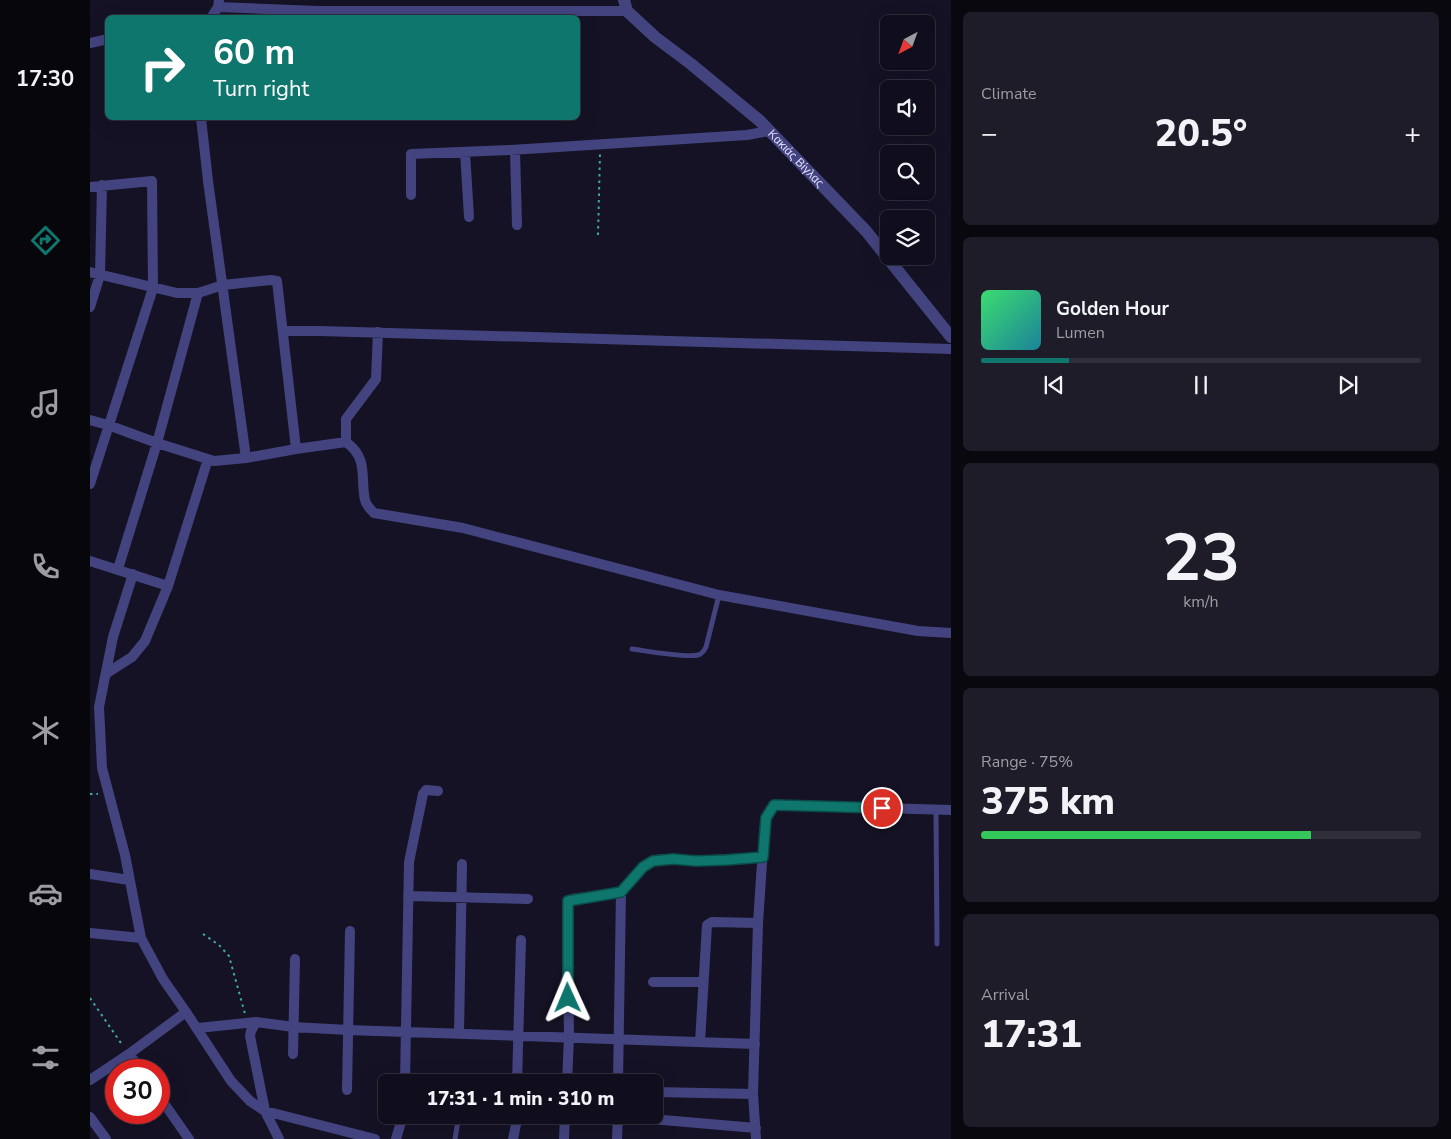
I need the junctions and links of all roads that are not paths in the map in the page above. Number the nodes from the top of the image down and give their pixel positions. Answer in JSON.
{"nodes":[{"id":1,"x":218,"y":4,"type":"edge"},
{"id":2,"x":625,"y":6,"type":"edge"},
{"id":3,"x":105,"y":40,"type":"edge"},
{"id":4,"x":90,"y":43,"type":"edge"},
{"id":5,"x":202,"y":120,"type":"edge"},
{"id":6,"x":769,"y":131,"type":"junction"},
{"id":7,"x":515,"y":150,"type":"junction"},
{"id":8,"x":465,"y":152,"type":"junction"},
{"id":9,"x":102,"y":185,"type":"junction"},
{"id":10,"x":90,"y":187,"type":"edge"},
{"id":11,"x":411,"y":195,"type":"dead end"},
{"id":12,"x":469,"y":217,"type":"dead end"},
{"id":13,"x":517,"y":225,"type":"dead end"},
{"id":14,"x":95,"y":274,"type":"edge"},
{"id":15,"x":223,"y":284,"type":"junction"},
{"id":16,"x":153,"y":288,"type":"junction"},
{"id":17,"x":198,"y":293,"type":"junction"},
{"id":18,"x":90,"y":307,"type":"edge"},
{"id":19,"x":284,"y":332,"type":"junction"},
{"id":20,"x":378,"y":332,"type":"junction"},
{"id":21,"x":951,"y":337,"type":"edge"},
{"id":22,"x":951,"y":350,"type":"edge"},
{"id":23,"x":90,"y":420,"type":"edge"},
{"id":24,"x":108,"y":425,"type":"junction"},
{"id":25,"x":346,"y":442,"type":"junction"},
{"id":26,"x":157,"y":444,"type":"junction"},
{"id":27,"x":296,"y":449,"type":"junction"},
{"id":28,"x":246,"y":458,"type":"junction"},
{"id":29,"x":208,"y":459,"type":"junction"},
{"id":30,"x":90,"y":484,"type":"edge"},
{"id":31,"x":90,"y":560,"type":"edge"},
{"id":32,"x":118,"y":569,"type":"junction"},
{"id":33,"x":133,"y":574,"type":"junction"},
{"id":34,"x":168,"y":586,"type":"junction"},
{"id":35,"x":720,"y":594,"type":"junction"},
{"id":36,"x":951,"y":633,"type":"edge"},
{"id":37,"x":632,"y":649,"type":"dead end"},
{"id":38,"x":107,"y":673,"type":"junction"},
{"id":39,"x":438,"y":791,"type":"dead end"},
{"id":40,"x":936,"y":810,"type":"junction"},
{"id":41,"x":951,"y":810,"type":"edge"},
{"id":42,"x":763,"y":857,"type":"junction"},
{"id":43,"x":462,"y":864,"type":"dead end"},
{"id":44,"x":90,"y":874,"type":"edge"},
{"id":45,"x":129,"y":880,"type":"junction"},
{"id":46,"x":621,"y":892,"type":"junction"},
{"id":47,"x":408,"y":896,"type":"junction"},
{"id":48,"x":462,"y":897,"type":"junction"},
{"id":49,"x":528,"y":899,"type":"dead end"},
{"id":50,"x":758,"y":923,"type":"junction"},
{"id":51,"x":350,"y":931,"type":"dead end"},
{"id":52,"x":90,"y":934,"type":"edge"},
{"id":53,"x":141,"y":938,"type":"junction"},
{"id":54,"x":521,"y":940,"type":"dead end"},
{"id":55,"x":937,"y":944,"type":"dead end"},
{"id":56,"x":295,"y":959,"type":"dead end"},
{"id":57,"x":654,"y":982,"type":"dead end"},
{"id":58,"x":703,"y":982,"type":"junction"},
{"id":59,"x":186,"y":1012,"type":"junction"},
{"id":60,"x":252,"y":1023,"type":"junction"},
{"id":61,"x":294,"y":1027,"type":"junction"},
{"id":62,"x":198,"y":1028,"type":"junction"},
{"id":63,"x":348,"y":1030,"type":"junction"},
{"id":64,"x":406,"y":1031,"type":"junction"},
{"id":65,"x":459,"y":1033,"type":"junction"},
{"id":66,"x":517,"y":1034,"type":"junction"},
{"id":67,"x":569,"y":1037,"type":"junction"},
{"id":68,"x":619,"y":1039,"type":"junction"},
{"id":69,"x":700,"y":1042,"type":"junction"},
{"id":70,"x":754,"y":1044,"type":"junction"},
{"id":71,"x":129,"y":1054,"type":"junction"},
{"id":72,"x":293,"y":1054,"type":"dead end"},
{"id":73,"x":132,"y":1059,"type":"edge"},
{"id":74,"x":405,"y":1074,"type":"edge"},
{"id":75,"x":517,"y":1074,"type":"edge"},
{"id":76,"x":567,"y":1074,"type":"edge"},
{"id":77,"x":618,"y":1074,"type":"edge"},
{"id":78,"x":90,"y":1080,"type":"edge"},
{"id":79,"x":347,"y":1090,"type":"dead end"},
{"id":80,"x":663,"y":1092,"type":"edge"},
{"id":81,"x":754,"y":1094,"type":"junction"},
{"id":82,"x":265,"y":1111,"type":"junction"},
{"id":83,"x":170,"y":1112,"type":"edge"},
{"id":84,"x":90,"y":1117,"type":"edge"},
{"id":85,"x":663,"y":1120,"type":"edge"},
{"id":86,"x":400,"y":1124,"type":"edge"},
{"id":87,"x":458,"y":1124,"type":"edge"},
{"id":88,"x":516,"y":1124,"type":"edge"},
{"id":89,"x":565,"y":1124,"type":"edge"},
{"id":90,"x":618,"y":1124,"type":"edge"},
{"id":91,"x":756,"y":1128,"type":"junction"},
{"id":92,"x":106,"y":1139,"type":"edge"},
{"id":93,"x":189,"y":1139,"type":"edge"},
{"id":94,"x":279,"y":1139,"type":"edge"},
{"id":95,"x":374,"y":1139,"type":"edge"},
{"id":96,"x":396,"y":1139,"type":"edge"},
{"id":97,"x":456,"y":1139,"type":"edge"},
{"id":98,"x":513,"y":1139,"type":"edge"},
{"id":99,"x":564,"y":1139,"type":"edge"},
{"id":100,"x":617,"y":1139,"type":"edge"},
{"id":101,"x":756,"y":1139,"type":"edge"}],
"edges":[{"from":1,"to":2,"type":"street"},
{"from":2,"to":6,"type":"street","name":"Κακιάς Βίγλας"},
{"from":3,"to":4,"type":"street"},
{"from":5,"to":15,"type":"street"},
{"from":6,"to":7,"type":"street"},
{"from":6,"to":21,"type":"street","name":"Κακιάς Βίγλας"},
{"from":7,"to":8,"type":"street"},
{"from":7,"to":13,"type":"street"},
{"from":8,"to":11,"type":"street"},
{"from":8,"to":12,"type":"street"},
{"from":9,"to":10,"type":"street"},
{"from":9,"to":14,"type":"street"},
{"from":9,"to":16,"type":"street"},
{"from":14,"to":16,"type":"street"},
{"from":14,"to":18,"type":"street"},
{"from":15,"to":17,"type":"street"},
{"from":15,"to":19,"type":"street"},
{"from":15,"to":28,"type":"street"},
{"from":16,"to":17,"type":"street"},
{"from":16,"to":24,"type":"street"},
{"from":17,"to":26,"type":"street"},
{"from":19,"to":20,"type":"street"},
{"from":19,"to":27,"type":"street"},
{"from":20,"to":22,"type":"street"},
{"from":20,"to":25,"type":"street"},
{"from":23,"to":24,"type":"street"},
{"from":24,"to":26,"type":"street"},
{"from":24,"to":30,"type":"street"},
{"from":25,"to":27,"type":"street"},
{"from":25,"to":35,"type":"street"},
{"from":26,"to":29,"type":"street"},
{"from":26,"to":32,"type":"street"},
{"from":27,"to":28,"type":"street"},
{"from":28,"to":29,"type":"street"},
{"from":29,"to":34,"type":"street"},
{"from":31,"to":32,"type":"street"},
{"from":32,"to":33,"type":"street"},
{"from":33,"to":34,"type":"street"},
{"from":33,"to":38,"type":"street"},
{"from":34,"to":38,"type":"street"},
{"from":35,"to":36,"type":"street"},
{"from":35,"to":37,"type":"lane"},
{"from":38,"to":45,"type":"street"},
{"from":39,"to":47,"type":"street"},
{"from":40,"to":41,"type":"street"},
{"from":40,"to":42,"type":"street"},
{"from":40,"to":55,"type":"lane"},
{"from":42,"to":46,"type":"street"},
{"from":42,"to":50,"type":"street"},
{"from":43,"to":48,"type":"street"},
{"from":44,"to":45,"type":"street"},
{"from":45,"to":53,"type":"street"},
{"from":46,"to":67,"type":"street"},
{"from":46,"to":68,"type":"street"},
{"from":47,"to":48,"type":"street"},
{"from":47,"to":64,"type":"street"},
{"from":48,"to":49,"type":"street"},
{"from":48,"to":65,"type":"street"},
{"from":50,"to":58,"type":"street"},
{"from":50,"to":70,"type":"street"},
{"from":51,"to":63,"type":"street"},
{"from":52,"to":53,"type":"street"},
{"from":53,"to":59,"type":"street"},
{"from":54,"to":66,"type":"street"},
{"from":56,"to":61,"type":"street"},
{"from":57,"to":58,"type":"street"},
{"from":58,"to":69,"type":"street"},
{"from":59,"to":62,"type":"street"},
{"from":59,"to":71,"type":"street"},
{"from":60,"to":61,"type":"street"},
{"from":60,"to":62,"type":"street"},
{"from":60,"to":82,"type":"street"},
{"from":61,"to":63,"type":"street"},
{"from":61,"to":72,"type":"street"},
{"from":62,"to":82,"type":"street"},
{"from":63,"to":64,"type":"street"},
{"from":63,"to":79,"type":"street"},
{"from":64,"to":65,"type":"street"},
{"from":64,"to":74,"type":"street"},
{"from":65,"to":66,"type":"street"},
{"from":66,"to":67,"type":"street"},
{"from":66,"to":75,"type":"street"},
{"from":67,"to":68,"type":"street"},
{"from":67,"to":76,"type":"street"},
{"from":68,"to":69,"type":"street"},
{"from":68,"to":77,"type":"street"},
{"from":69,"to":70,"type":"street"},
{"from":70,"to":81,"type":"street"},
{"from":71,"to":73,"type":"street"},
{"from":71,"to":78,"type":"street"},
{"from":80,"to":81,"type":"street"},
{"from":81,"to":91,"type":"street"},
{"from":82,"to":94,"type":"street"},
{"from":82,"to":95,"type":"street"},
{"from":83,"to":93,"type":"street"},
{"from":84,"to":92,"type":"street"},
{"from":85,"to":91,"type":"street"},
{"from":86,"to":96,"type":"street"},
{"from":87,"to":97,"type":"lane"},
{"from":88,"to":98,"type":"street"},
{"from":89,"to":99,"type":"street"},
{"from":90,"to":100,"type":"street"},
{"from":91,"to":101,"type":"street"}]}
